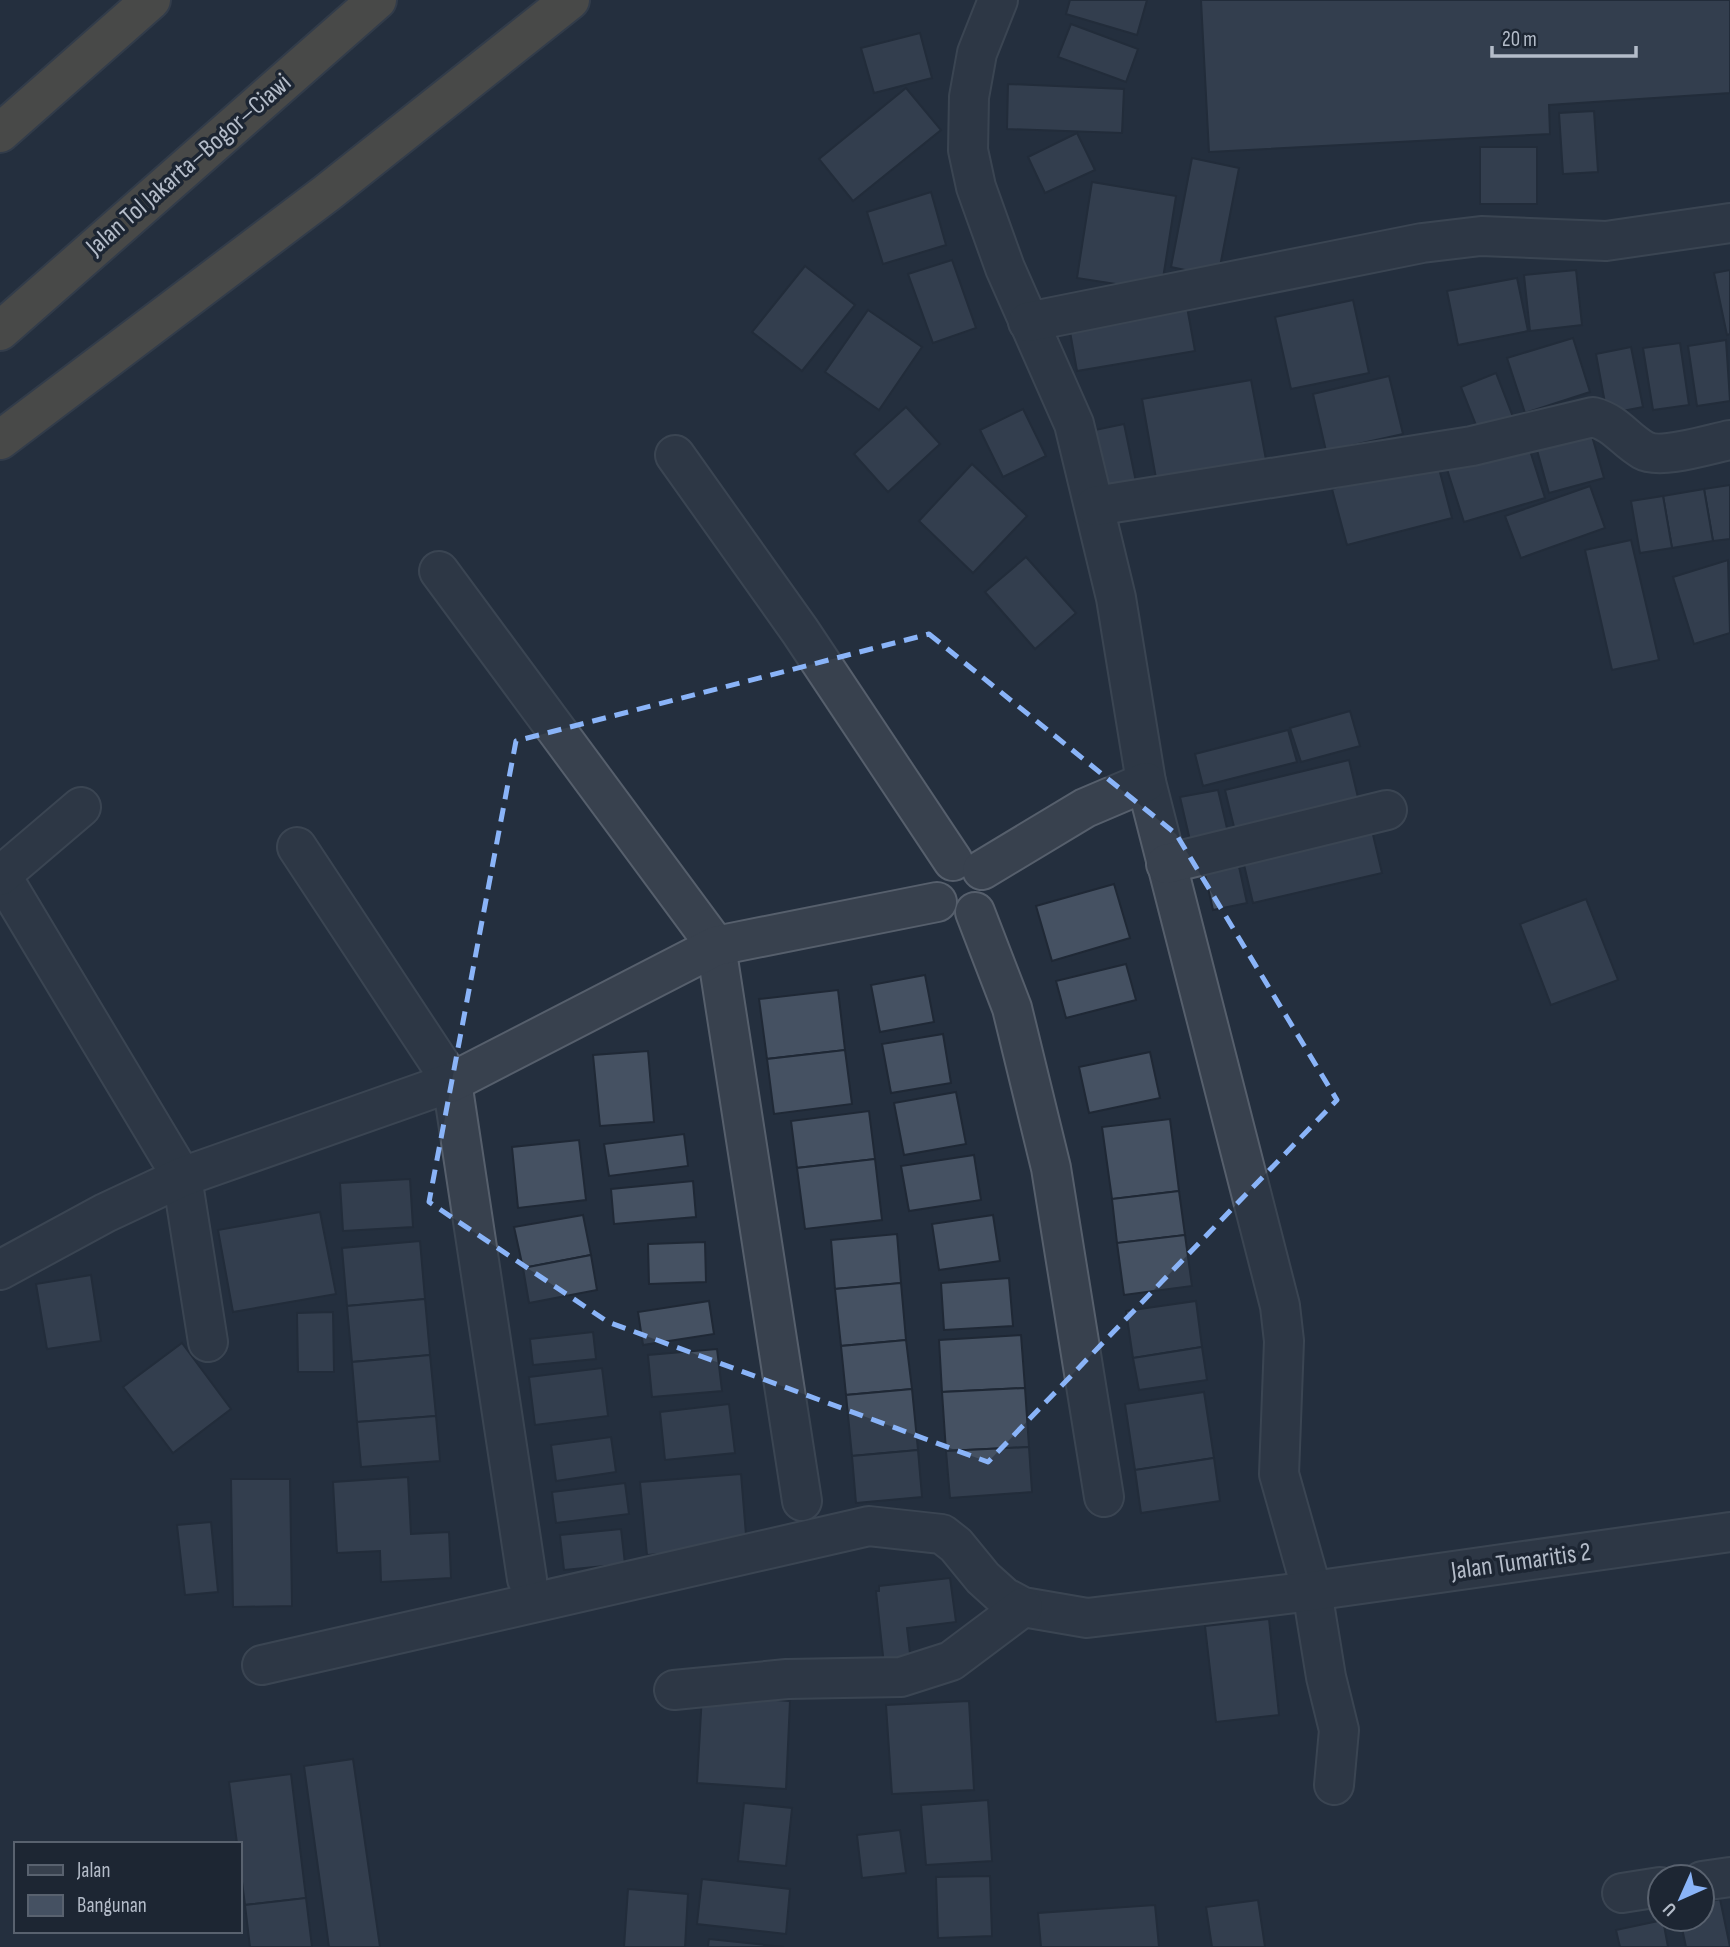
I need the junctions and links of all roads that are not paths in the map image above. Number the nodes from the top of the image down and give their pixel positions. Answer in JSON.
{"nodes":[{"id":1,"x":151,"y":0,"type":"edge"},
{"id":2,"x":377,"y":0,"type":"edge"},
{"id":3,"x":570,"y":0,"type":"edge"},
{"id":4,"x":998,"y":0,"type":"edge"},
{"id":5,"x":0,"y":133,"type":"edge"},
{"id":6,"x":1730,"y":223,"type":"edge"},
{"id":7,"x":1028,"y":322,"type":"junction"},
{"id":8,"x":0,"y":331,"type":"edge"},
{"id":9,"x":0,"y":440,"type":"edge"},
{"id":10,"x":1730,"y":440,"type":"edge"},
{"id":11,"x":675,"y":455,"type":"dead end"},
{"id":12,"x":1095,"y":506,"type":"junction"},
{"id":13,"x":439,"y":571,"type":"dead end"},
{"id":14,"x":1146,"y":782,"type":"junction"},
{"id":15,"x":80,"y":807,"type":"dead end"},
{"id":16,"x":1387,"y":810,"type":"dead end"},
{"id":17,"x":298,"y":847,"type":"dead end"},
{"id":18,"x":1166,"y":864,"type":"junction"},
{"id":19,"x":967,"y":865,"type":"junction"},
{"id":20,"x":0,"y":876,"type":"edge"},
{"id":21,"x":937,"y":902,"type":"junction"},
{"id":22,"x":975,"y":912,"type":"junction"},
{"id":23,"x":716,"y":946,"type":"junction"},
{"id":24,"x":452,"y":1082,"type":"junction"},
{"id":25,"x":182,"y":1177,"type":"junction"},
{"id":26,"x":0,"y":1270,"type":"edge"},
{"id":27,"x":208,"y":1342,"type":"dead end"},
{"id":28,"x":1104,"y":1497,"type":"dead end"},
{"id":29,"x":802,"y":1501,"type":"dead end"},
{"id":30,"x":1730,"y":1532,"type":"edge"},
{"id":31,"x":527,"y":1579,"type":"dead end"},
{"id":32,"x":1312,"y":1591,"type":"junction"},
{"id":33,"x":1023,"y":1607,"type":"junction"},
{"id":34,"x":262,"y":1665,"type":"dead end"},
{"id":35,"x":674,"y":1690,"type":"dead end"},
{"id":36,"x":1334,"y":1785,"type":"dead end"},
{"id":37,"x":1646,"y":1889,"type":"edge"},
{"id":38,"x":1622,"y":1893,"type":"dead end"}],
"edges":[{"from":1,"to":5,"type":"highway"},
{"from":2,"to":8,"type":"highway","name":"Jalan Tol Jakarta–Bogor–Ciawi"},
{"from":3,"to":9,"type":"highway"},
{"from":4,"to":7,"type":"street"},
{"from":6,"to":7,"type":"street"},
{"from":7,"to":12,"type":"street"},
{"from":10,"to":12,"type":"street"},
{"from":11,"to":19,"type":"street"},
{"from":12,"to":14,"type":"street"},
{"from":13,"to":23,"type":"street"},
{"from":14,"to":18,"type":"street"},
{"from":14,"to":19,"type":"street"},
{"from":15,"to":20,"type":"street"},
{"from":16,"to":18,"type":"street"},
{"from":17,"to":24,"type":"street"},
{"from":18,"to":32,"type":"street"},
{"from":19,"to":21,"type":"street"},
{"from":19,"to":22,"type":"street"},
{"from":20,"to":25,"type":"street"},
{"from":21,"to":22,"type":"street"},
{"from":21,"to":23,"type":"street"},
{"from":22,"to":28,"type":"street"},
{"from":23,"to":24,"type":"street"},
{"from":23,"to":29,"type":"street"},
{"from":24,"to":25,"type":"street"},
{"from":24,"to":31,"type":"street"},
{"from":25,"to":26,"type":"street"},
{"from":25,"to":27,"type":"street"},
{"from":30,"to":32,"type":"street","name":"Jalan Tumaritis 2"},
{"from":32,"to":33,"type":"street","name":"Jalan Tumaritis 2"},
{"from":32,"to":36,"type":"street"},
{"from":33,"to":34,"type":"street"},
{"from":33,"to":35,"type":"street"},
{"from":37,"to":38,"type":"street"}]}
